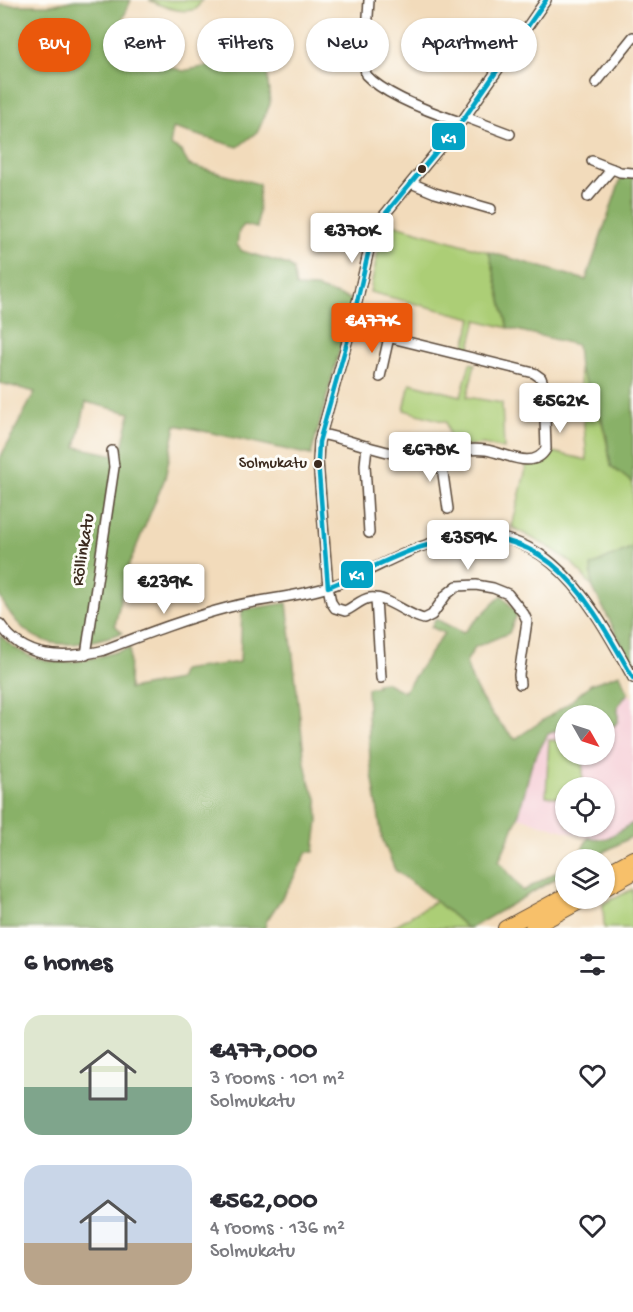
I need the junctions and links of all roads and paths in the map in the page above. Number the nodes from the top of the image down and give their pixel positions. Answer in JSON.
{"nodes":[{"id":1,"x":369,"y":0,"type":"edge"},
{"id":2,"x":546,"y":0,"type":"edge"},
{"id":3,"x":633,"y":37,"type":"edge"},
{"id":4,"x":596,"y":83,"type":"dead end"},
{"id":5,"x":462,"y":120,"type":"junction"},
{"id":6,"x":510,"y":134,"type":"dead end"},
{"id":7,"x":592,"y":161,"type":"dead end"},
{"id":8,"x":612,"y":169,"type":"junction"},
{"id":9,"x":633,"y":173,"type":"edge"},
{"id":10,"x":411,"y":183,"type":"junction"},
{"id":11,"x":588,"y":198,"type":"dead end"},
{"id":12,"x":491,"y":209,"type":"dead end"},
{"id":13,"x":351,"y":328,"type":"junction"},
{"id":14,"x":389,"y":337,"type":"junction"},
{"id":15,"x":380,"y":377,"type":"dead end"},
{"id":16,"x":321,"y":434,"type":"junction"},
{"id":17,"x":367,"y":446,"type":"junction"},
{"id":18,"x":112,"y":451,"type":"dead end"},
{"id":19,"x":440,"y":453,"type":"junction"},
{"id":20,"x":448,"y":509,"type":"dead end"},
{"id":21,"x":369,"y":533,"type":"dead end"},
{"id":22,"x":328,"y":587,"type":"junction"},
{"id":23,"x":376,"y":599,"type":"junction"},
{"id":24,"x":0,"y":624,"type":"edge"},
{"id":25,"x":86,"y":655,"type":"junction"},
{"id":26,"x":381,"y":678,"type":"dead end"},
{"id":27,"x":633,"y":678,"type":"edge"},
{"id":28,"x":520,"y":684,"type":"dead end"},
{"id":29,"x":633,"y":858,"type":"edge"},
{"id":30,"x":615,"y":868,"type":"edge"},
{"id":31,"x":633,"y":873,"type":"edge"},
{"id":32,"x":633,"y":878,"type":"edge"},
{"id":33,"x":615,"y":884,"type":"edge"},
{"id":34,"x":615,"y":885,"type":"edge"},
{"id":35,"x":555,"y":901,"type":"edge"},
{"id":36,"x":567,"y":909,"type":"edge"},
{"id":37,"x":505,"y":928,"type":"edge"},
{"id":38,"x":532,"y":928,"type":"edge"}],
"edges":[{"from":1,"to":5,"type":"street"},
{"from":2,"to":5,"type":"street"},
{"from":3,"to":4,"type":"street"},
{"from":5,"to":6,"type":"street"},
{"from":5,"to":10,"type":"street"},
{"from":7,"to":8,"type":"street"},
{"from":8,"to":9,"type":"street"},
{"from":8,"to":11,"type":"street"},
{"from":10,"to":12,"type":"street"},
{"from":10,"to":13,"type":"street"},
{"from":13,"to":14,"type":"street"},
{"from":13,"to":16,"type":"street"},
{"from":14,"to":15,"type":"street"},
{"from":14,"to":19,"type":"street"},
{"from":16,"to":17,"type":"street"},
{"from":16,"to":22,"type":"street"},
{"from":17,"to":19,"type":"street"},
{"from":17,"to":21,"type":"street"},
{"from":18,"to":25,"type":"street","name":"Röllinkatu"},
{"from":19,"to":20,"type":"street"},
{"from":22,"to":23,"type":"street"},
{"from":22,"to":25,"type":"street"},
{"from":22,"to":27,"type":"street"},
{"from":23,"to":26,"type":"street"},
{"from":23,"to":28,"type":"street"},
{"from":24,"to":25,"type":"street"},
{"from":29,"to":30,"type":"highway"},
{"from":31,"to":33,"type":"highway"},
{"from":32,"to":34,"type":"highway"},
{"from":35,"to":37,"type":"highway"},
{"from":36,"to":38,"type":"highway"}]}
